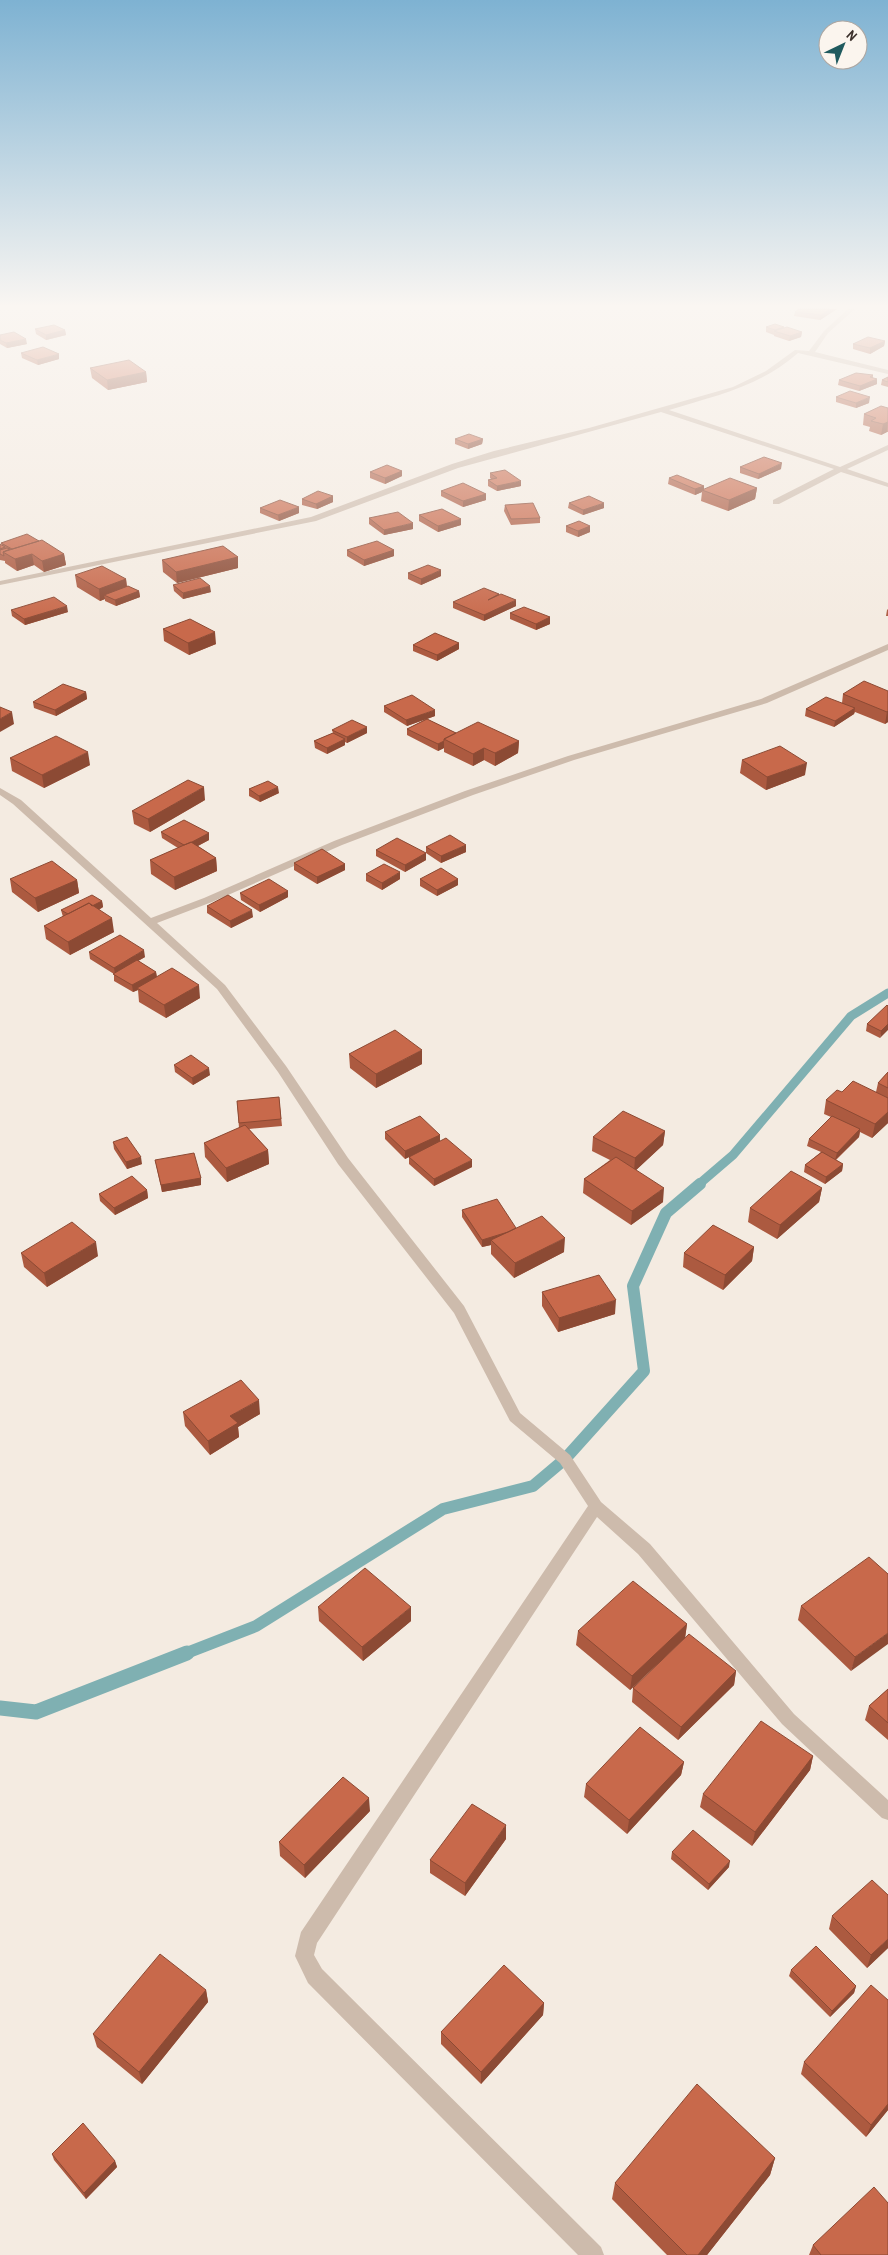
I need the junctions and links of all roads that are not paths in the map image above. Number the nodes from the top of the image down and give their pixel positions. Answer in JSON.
{"nodes":[{"id":1,"x":643,"y":414,"type":"edge"},
{"id":2,"x":676,"y":414,"type":"edge"},
{"id":3,"x":888,"y":447,"type":"edge"},
{"id":4,"x":842,"y":470,"type":"junction"},
{"id":5,"x":888,"y":486,"type":"edge"},
{"id":6,"x":776,"y":502,"type":"dead end"},
{"id":7,"x":0,"y":583,"type":"edge"},
{"id":8,"x":888,"y":647,"type":"edge"},
{"id":9,"x":0,"y":791,"type":"edge"},
{"id":10,"x":150,"y":922,"type":"junction"},
{"id":11,"x":596,"y":1506,"type":"junction"},
{"id":12,"x":888,"y":1812,"type":"edge"},
{"id":13,"x":592,"y":2255,"type":"edge"}],
"edges":[{"from":1,"to":7,"type":"street"},
{"from":2,"to":4,"type":"street"},
{"from":3,"to":4,"type":"street"},
{"from":4,"to":5,"type":"street"},
{"from":4,"to":6,"type":"street"},
{"from":8,"to":10,"type":"street"},
{"from":9,"to":10,"type":"street"},
{"from":10,"to":11,"type":"street"},
{"from":11,"to":12,"type":"street"},
{"from":11,"to":13,"type":"street"}]}
